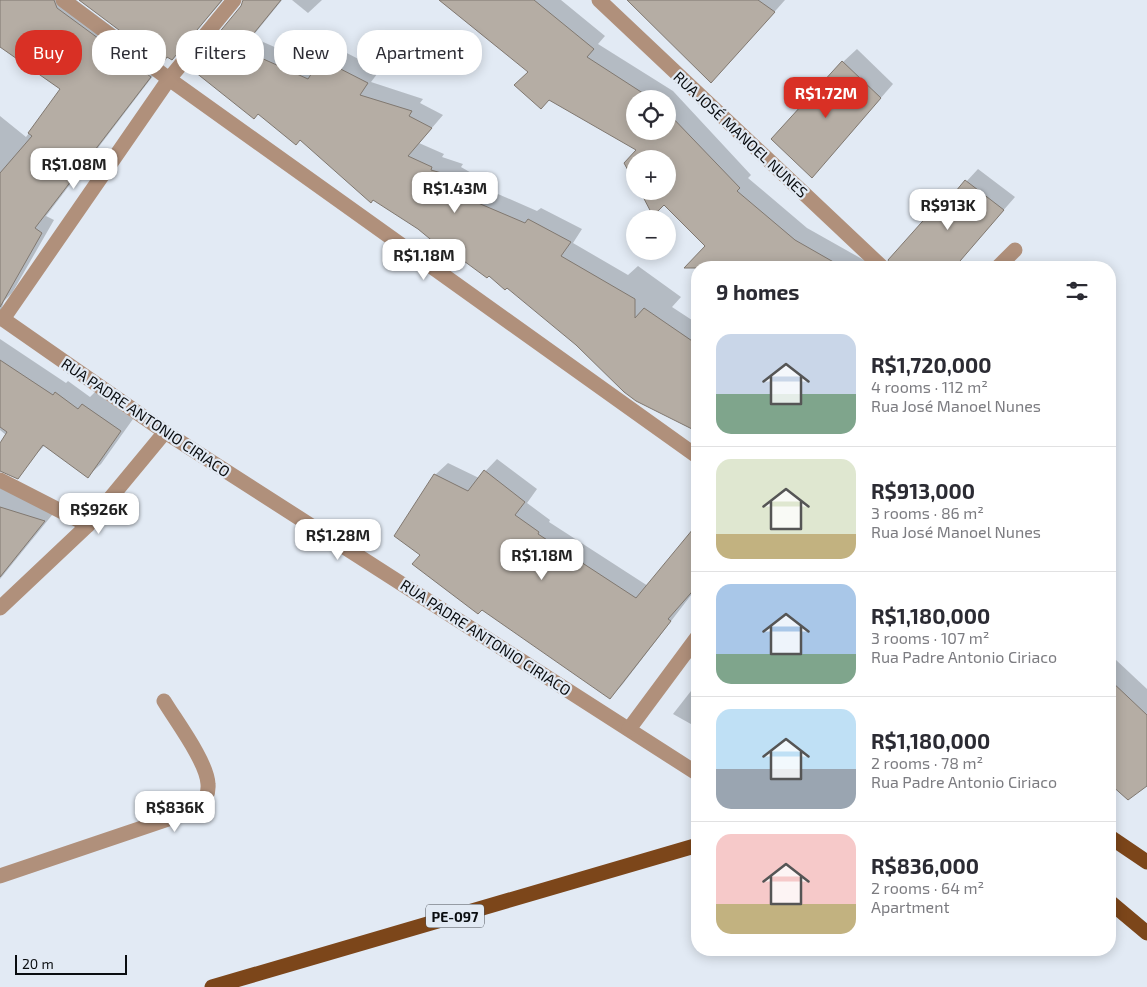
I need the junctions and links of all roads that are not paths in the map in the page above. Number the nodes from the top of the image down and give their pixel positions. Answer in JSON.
{"nodes":[{"id":1,"x":63,"y":0,"type":"edge"},
{"id":2,"x":234,"y":0,"type":"edge"},
{"id":3,"x":600,"y":0,"type":"edge"},
{"id":4,"x":169,"y":79,"type":"junction"},
{"id":5,"x":1015,"y":250,"type":"dead end"},
{"id":6,"x":876,"y":261,"type":"edge"},
{"id":7,"x":1004,"y":261,"type":"edge"},
{"id":8,"x":1,"y":318,"type":"edge"},
{"id":9,"x":165,"y":432,"type":"junction"},
{"id":10,"x":691,"y":452,"type":"edge"},
{"id":11,"x":0,"y":480,"type":"edge"},
{"id":12,"x":88,"y":525,"type":"junction"},
{"id":13,"x":0,"y":608,"type":"edge"},
{"id":14,"x":691,"y":645,"type":"edge"},
{"id":15,"x":164,"y":701,"type":"dead end"},
{"id":16,"x":629,"y":729,"type":"junction"},
{"id":17,"x":691,"y":769,"type":"edge"},
{"id":18,"x":1116,"y":841,"type":"edge"},
{"id":19,"x":691,"y":847,"type":"edge"},
{"id":20,"x":1147,"y":862,"type":"edge"},
{"id":21,"x":0,"y":876,"type":"edge"},
{"id":22,"x":1116,"y":907,"type":"edge"},
{"id":23,"x":1147,"y":932,"type":"edge"},
{"id":24,"x":212,"y":987,"type":"edge"}],
"edges":[{"from":1,"to":4,"type":"street"},
{"from":2,"to":4,"type":"street"},
{"from":3,"to":6,"type":"street","name":"RUA JOSÉ MANOEL NUNES"},
{"from":4,"to":8,"type":"street"},
{"from":4,"to":10,"type":"street"},
{"from":5,"to":7,"type":"street"},
{"from":8,"to":9,"type":"street","name":"RUA PADRE ANTONIO CIRIACO"},
{"from":9,"to":12,"type":"street"},
{"from":9,"to":16,"type":"street","name":"RUA PADRE ANTONIO CIRIACO"},
{"from":11,"to":12,"type":"street"},
{"from":12,"to":13,"type":"street"},
{"from":14,"to":16,"type":"street"},
{"from":15,"to":21,"type":"street"},
{"from":16,"to":17,"type":"street","name":"RUA PADRE ANTONIO CIRIACO"},
{"from":18,"to":20,"type":"main road"},
{"from":19,"to":24,"type":"main road","number":"PE-097"},
{"from":22,"to":23,"type":"main road"}]}
